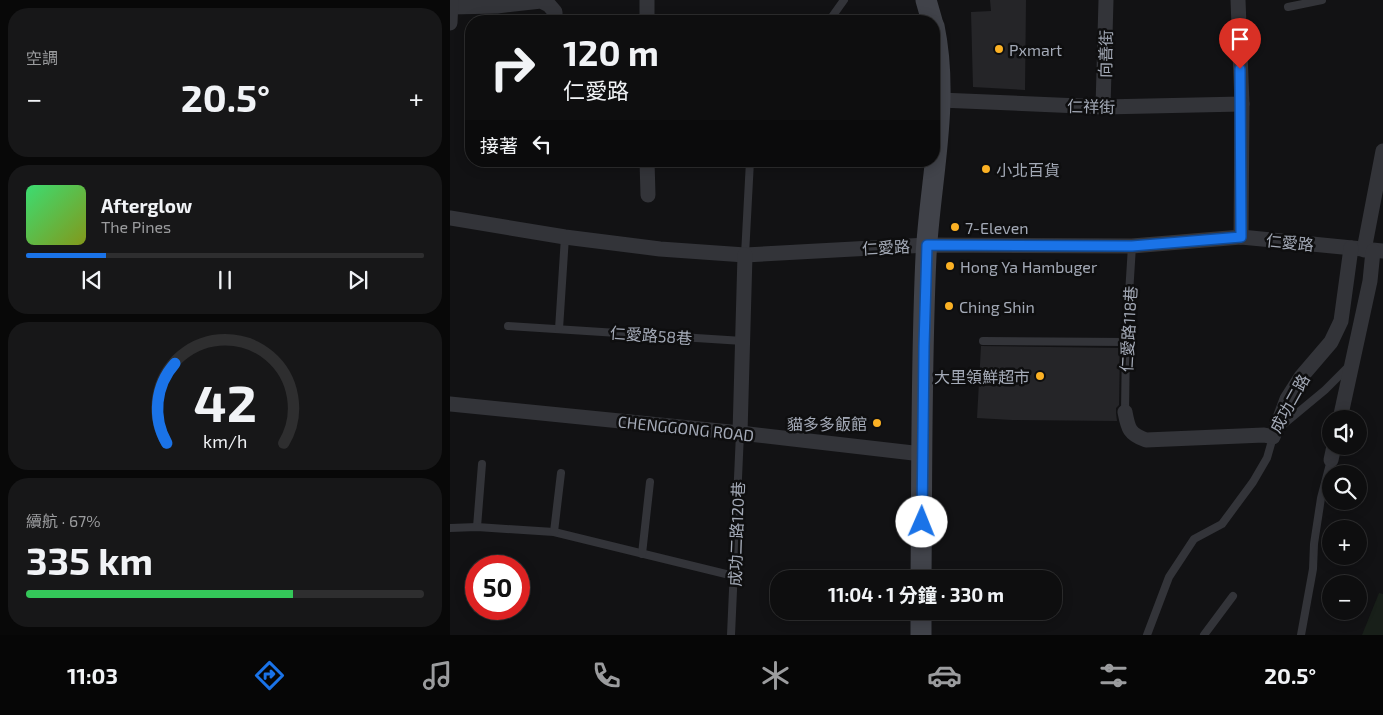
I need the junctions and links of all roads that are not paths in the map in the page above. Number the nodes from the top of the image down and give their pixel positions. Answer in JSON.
{"nodes":[{"id":1,"x":647,"y":0,"type":"edge"},
{"id":2,"x":844,"y":0,"type":"edge"},
{"id":3,"x":926,"y":0,"type":"edge"},
{"id":4,"x":1106,"y":0,"type":"edge"},
{"id":5,"x":1238,"y":0,"type":"edge"},
{"id":6,"x":1322,"y":0,"type":"edge"},
{"id":7,"x":497,"y":3,"type":"edge"},
{"id":8,"x":451,"y":4,"type":"edge"},
{"id":9,"x":1288,"y":7,"type":"dead end"},
{"id":10,"x":555,"y":15,"type":"edge"},
{"id":11,"x":647,"y":15,"type":"edge"},
{"id":12,"x":833,"y":15,"type":"edge"},
{"id":13,"x":930,"y":15,"type":"edge"},
{"id":14,"x":450,"y":23,"type":"edge"},
{"id":15,"x":940,"y":100,"type":"edge"},
{"id":16,"x":1242,"y":104,"type":"junction"},
{"id":17,"x":1103,"y":107,"type":"junction"},
{"id":18,"x":1383,"y":151,"type":"edge"},
{"id":19,"x":647,"y":167,"type":"edge"},
{"id":20,"x":750,"y":167,"type":"edge"},
{"id":21,"x":935,"y":167,"type":"edge"},
{"id":22,"x":648,"y":195,"type":"dead end"},
{"id":23,"x":450,"y":218,"type":"edge"},
{"id":24,"x":565,"y":237,"type":"junction"},
{"id":25,"x":1241,"y":237,"type":"junction"},
{"id":26,"x":927,"y":245,"type":"junction"},
{"id":27,"x":1132,"y":246,"type":"junction"},
{"id":28,"x":1368,"y":250,"type":"edge"},
{"id":29,"x":745,"y":255,"type":"junction"},
{"id":30,"x":508,"y":326,"type":"dead end"},
{"id":31,"x":559,"y":329,"type":"junction"},
{"id":32,"x":743,"y":340,"type":"junction"},
{"id":33,"x":984,"y":341,"type":"dead end"},
{"id":34,"x":1126,"y":342,"type":"junction"},
{"id":35,"x":1353,"y":362,"type":"junction"},
{"id":36,"x":450,"y":404,"type":"edge"},
{"id":37,"x":1342,"y":410,"type":"edge"},
{"id":38,"x":1125,"y":412,"type":"joint"},
{"id":39,"x":740,"y":433,"type":"junction"},
{"id":40,"x":1273,"y":437,"type":"junction"},
{"id":41,"x":922,"y":454,"type":"junction"},
{"id":42,"x":1332,"y":455,"type":"edge"},
{"id":43,"x":482,"y":464,"type":"dead end"},
{"id":44,"x":561,"y":473,"type":"dead end"},
{"id":45,"x":650,"y":482,"type":"dead end"},
{"id":46,"x":477,"y":526,"type":"junction"},
{"id":47,"x":450,"y":528,"type":"edge"},
{"id":48,"x":554,"y":532,"type":"junction"},
{"id":49,"x":642,"y":554,"type":"junction"},
{"id":50,"x":921,"y":570,"type":"edge"},
{"id":51,"x":734,"y":576,"type":"junction"},
{"id":52,"x":1233,"y":596,"type":"dead end"},
{"id":53,"x":921,"y":620,"type":"edge"},
{"id":54,"x":732,"y":635,"type":"edge"},
{"id":55,"x":921,"y":635,"type":"edge"},
{"id":56,"x":1147,"y":635,"type":"edge"},
{"id":57,"x":1204,"y":635,"type":"edge"},
{"id":58,"x":1301,"y":635,"type":"edge"}],
"edges":[{"from":1,"to":11,"type":"street"},
{"from":2,"to":12,"type":"lane"},
{"from":3,"to":13,"type":"main road"},
{"from":4,"to":17,"type":"street","name":"向善街"},
{"from":5,"to":16,"type":"street"},
{"from":6,"to":9,"type":"lane"},
{"from":7,"to":8,"type":"street"},
{"from":7,"to":10,"type":"street"},
{"from":8,"to":14,"type":"street"},
{"from":15,"to":17,"type":"street","name":"仁祥街"},
{"from":16,"to":17,"type":"street","name":"仁祥街"},
{"from":16,"to":25,"type":"street"},
{"from":18,"to":28,"type":"street","name":"成功二路"},
{"from":19,"to":22,"type":"street"},
{"from":20,"to":29,"type":"lane"},
{"from":21,"to":26,"type":"main road"},
{"from":23,"to":24,"type":"street","name":"仁愛路"},
{"from":24,"to":29,"type":"street","name":"仁愛路"},
{"from":24,"to":31,"type":"lane"},
{"from":25,"to":27,"type":"street","name":"仁愛路"},
{"from":25,"to":28,"type":"street","name":"仁愛路"},
{"from":26,"to":27,"type":"street","name":"仁愛路"},
{"from":26,"to":29,"type":"street","name":"仁愛路"},
{"from":26,"to":41,"type":"main road"},
{"from":27,"to":34,"type":"lane","name":"仁愛路118巷"},
{"from":28,"to":35,"type":"street","name":"成功二路"},
{"from":28,"to":40,"type":"street","name":"成功二路"},
{"from":29,"to":32,"type":"street"},
{"from":30,"to":31,"type":"lane","name":"仁愛路58巷"},
{"from":31,"to":32,"type":"lane","name":"仁愛路58巷"},
{"from":32,"to":39,"type":"street"},
{"from":33,"to":34,"type":"lane"},
{"from":34,"to":38,"type":"lane","name":"仁愛路118巷"},
{"from":35,"to":37,"type":"street","name":"成功二路"},
{"from":35,"to":40,"type":"lane"},
{"from":36,"to":39,"type":"street","name":"CHENGGONG ROAD"},
{"from":38,"to":40,"type":"street","name":"成功二路"},
{"from":39,"to":41,"type":"street","name":"CHENGGONG ROAD"},
{"from":39,"to":51,"type":"lane","name":"成功二路120巷"},
{"from":40,"to":56,"type":"lane"},
{"from":41,"to":50,"type":"main road"},
{"from":42,"to":58,"type":"lane"},
{"from":43,"to":46,"type":"lane"},
{"from":44,"to":48,"type":"lane"},
{"from":45,"to":49,"type":"lane"},
{"from":46,"to":47,"type":"lane"},
{"from":46,"to":48,"type":"lane"},
{"from":48,"to":49,"type":"lane"},
{"from":49,"to":51,"type":"lane"},
{"from":51,"to":54,"type":"lane","name":"成功二路120巷"},
{"from":52,"to":57,"type":"lane"},
{"from":53,"to":55,"type":"main road"}]}
